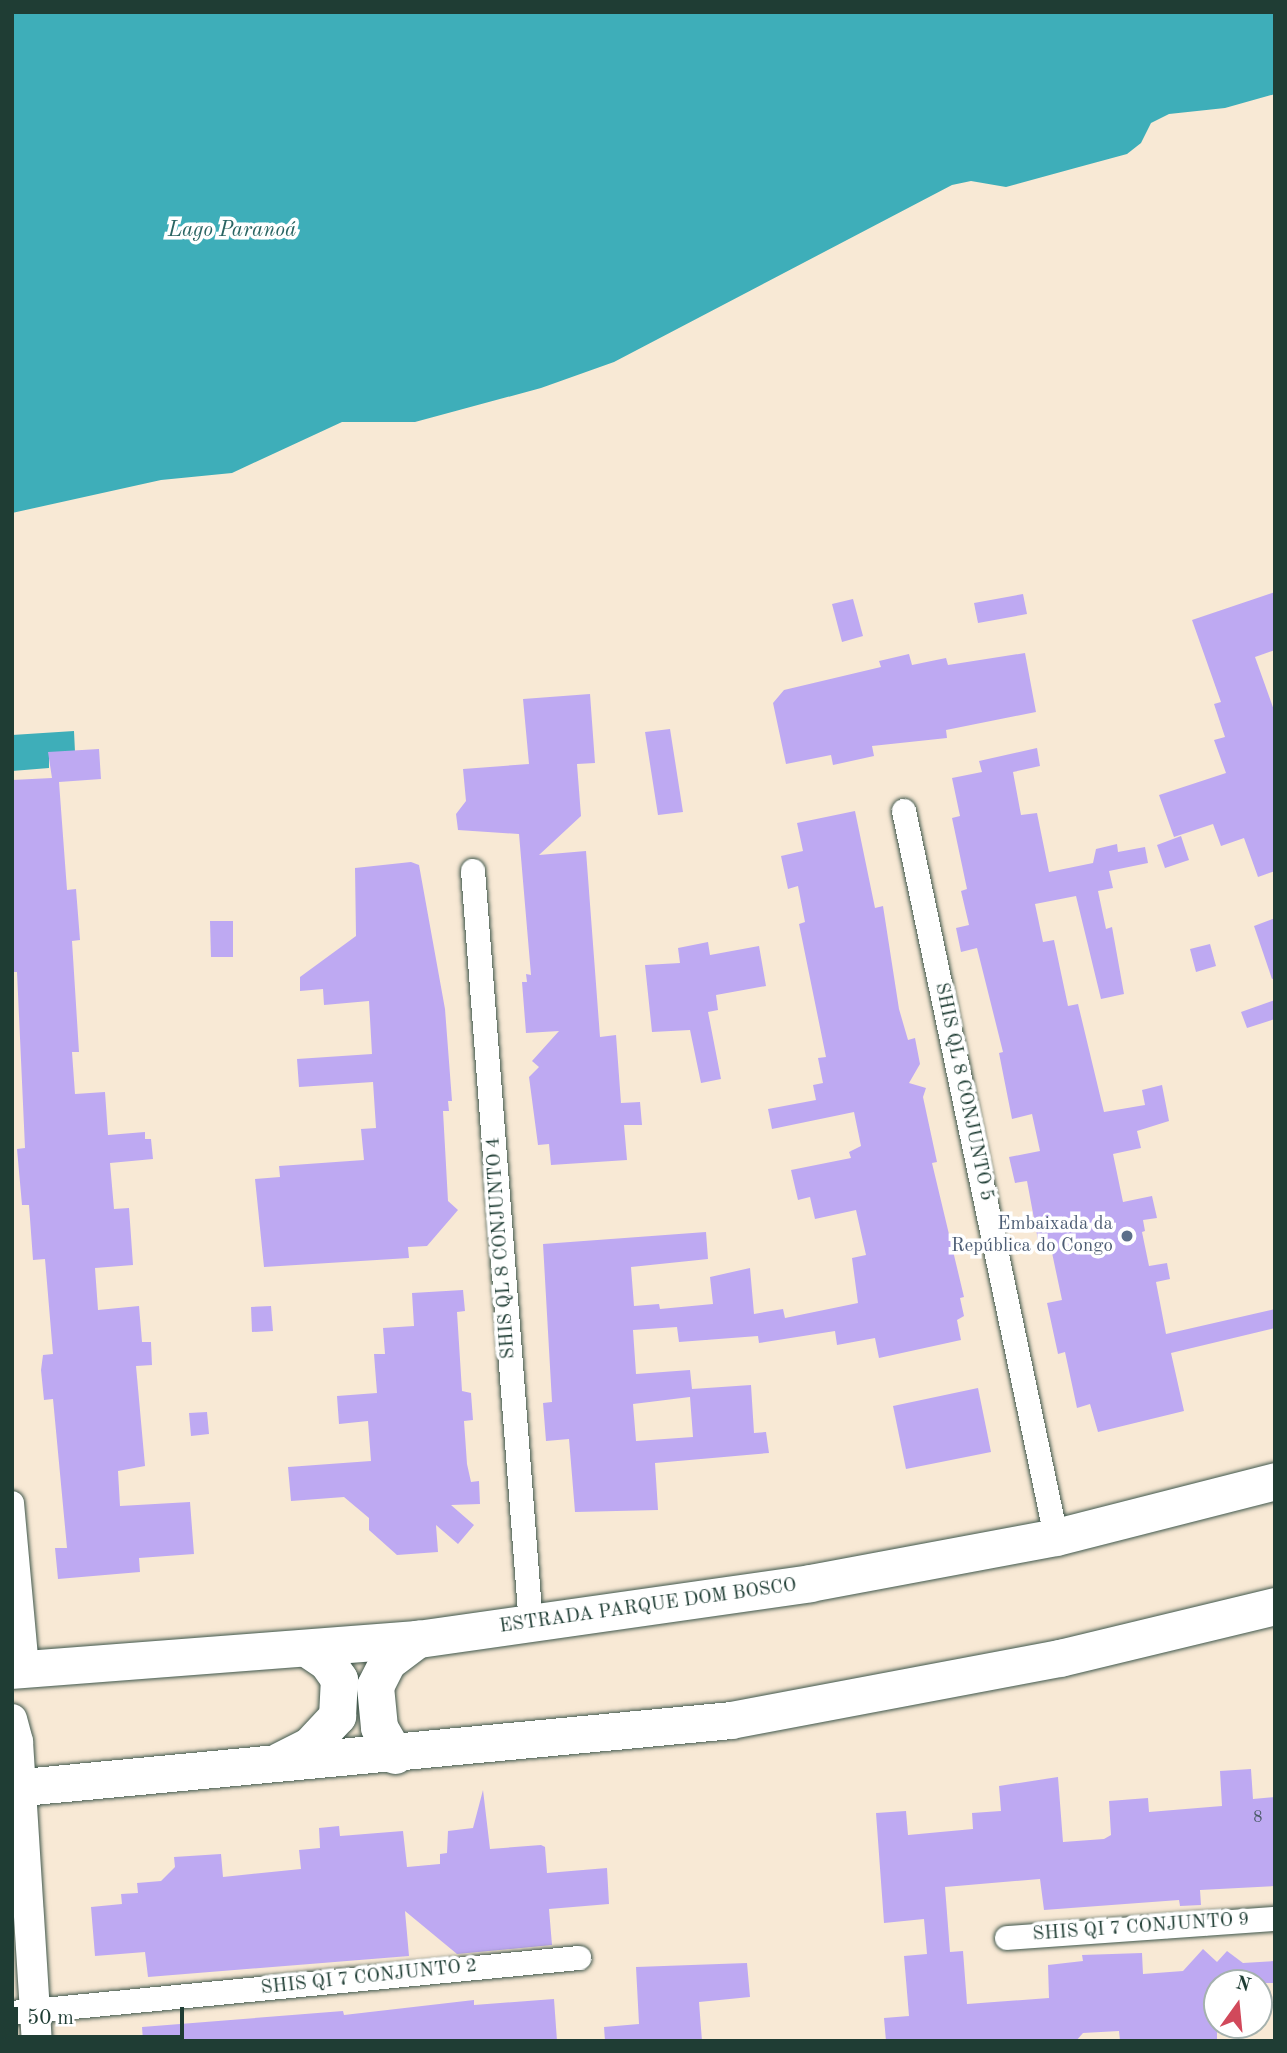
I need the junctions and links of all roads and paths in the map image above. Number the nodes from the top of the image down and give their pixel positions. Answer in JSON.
{"nodes":[{"id":1,"x":904,"y":811,"type":"dead end"},
{"id":2,"x":473,"y":871,"type":"dead end"},
{"id":3,"x":1273,"y":1483,"type":"edge"},
{"id":4,"x":12,"y":1503,"type":"edge"},
{"id":5,"x":1056,"y":1537,"type":"junction"},
{"id":6,"x":1275,"y":1606,"type":"edge"},
{"id":7,"x":531,"y":1624,"type":"junction"},
{"id":8,"x":418,"y":1639,"type":"junction"},
{"id":9,"x":306,"y":1648,"type":"junction"},
{"id":10,"x":20,"y":1670,"type":"edge"},
{"id":11,"x":12,"y":1719,"type":"edge"},
{"id":12,"x":395,"y":1755,"type":"junction"},
{"id":13,"x":268,"y":1767,"type":"junction"},
{"id":14,"x":18,"y":1809,"type":"edge"},
{"id":15,"x":1275,"y":1919,"type":"edge"},
{"id":16,"x":1007,"y":1938,"type":"dead end"},
{"id":17,"x":579,"y":1958,"type":"dead end"},
{"id":18,"x":23,"y":2012,"type":"edge"},
{"id":19,"x":37,"y":2041,"type":"edge"}],
"edges":[{"from":1,"to":5,"type":"street","name":"SHIS QL 8 CONJUNTO 5"},
{"from":2,"to":7,"type":"street","name":"SHIS QL 8 CONJUNTO 4"},
{"from":3,"to":5,"type":"main road","name":"ESTRADA PARQUE DOM BOSCO"},
{"from":4,"to":10,"type":"street"},
{"from":5,"to":7,"type":"main road","name":"ESTRADA PARQUE DOM BOSCO"},
{"from":6,"to":12,"type":"main road"},
{"from":7,"to":8,"type":"main road","name":"ESTRADA PARQUE DOM BOSCO"},
{"from":8,"to":9,"type":"main road","name":"ESTRADA PARQUE DOM BOSCO"},
{"from":8,"to":12,"type":"main road"},
{"from":9,"to":10,"type":"main road","name":"ESTRADA PARQUE DOM BOSCO"},
{"from":9,"to":13,"type":"main road"},
{"from":11,"to":14,"type":"street"},
{"from":12,"to":13,"type":"main road"},
{"from":13,"to":14,"type":"main road"},
{"from":14,"to":18,"type":"street"},
{"from":15,"to":16,"type":"street","name":"SHIS QI 7 CONJUNTO 9"},
{"from":17,"to":18,"type":"street","name":"SHIS QI 7 CONJUNTO 2"},
{"from":18,"to":19,"type":"street"}]}
